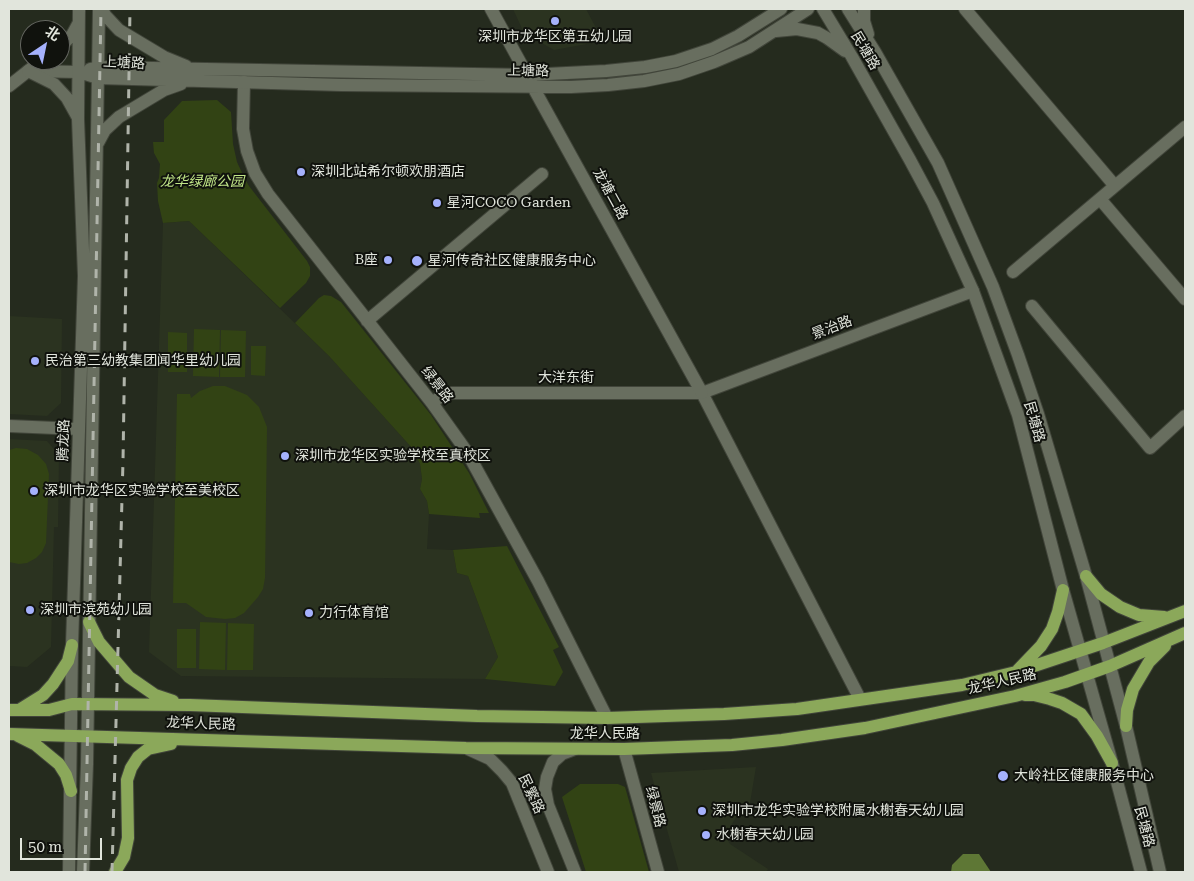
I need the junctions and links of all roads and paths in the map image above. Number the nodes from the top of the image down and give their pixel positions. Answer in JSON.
{"nodes":[{"id":1,"x":101,"y":9,"type":"edge"},
{"id":2,"x":491,"y":9,"type":"edge"},
{"id":3,"x":777,"y":9,"type":"edge"},
{"id":4,"x":781,"y":9,"type":"edge"},
{"id":5,"x":808,"y":9,"type":"edge"},
{"id":6,"x":823,"y":9,"type":"edge"},
{"id":7,"x":848,"y":9,"type":"edge"},
{"id":8,"x":864,"y":9,"type":"edge"},
{"id":9,"x":965,"y":9,"type":"edge"},
{"id":10,"x":79,"y":15,"type":"edge"},
{"id":11,"x":765,"y":20,"type":"junction"},
{"id":12,"x":774,"y":32,"type":"junction"},
{"id":13,"x":70,"y":37,"type":"edge"},
{"id":14,"x":870,"y":44,"type":"junction"},
{"id":15,"x":852,"y":57,"type":"junction"},
{"id":16,"x":28,"y":71,"type":"junction"},
{"id":17,"x":79,"y":72,"type":"junction"},
{"id":18,"x":98,"y":73,"type":"junction"},
{"id":19,"x":195,"y":75,"type":"junction"},
{"id":20,"x":527,"y":75,"type":"junction"},
{"id":21,"x":244,"y":82,"type":"junction"},
{"id":22,"x":9,"y":86,"type":"edge"},
{"id":23,"x":534,"y":86,"type":"junction"},
{"id":24,"x":78,"y":119,"type":"junction"},
{"id":25,"x":1185,"y":126,"type":"edge"},
{"id":26,"x":97,"y":146,"type":"junction"},
{"id":27,"x":542,"y":174,"type":"dead end"},
{"id":28,"x":1115,"y":186,"type":"junction"},
{"id":29,"x":1100,"y":199,"type":"junction"},
{"id":30,"x":1013,"y":272,"type":"dead end"},
{"id":31,"x":973,"y":291,"type":"junction"},
{"id":32,"x":1185,"y":299,"type":"edge"},
{"id":33,"x":1032,"y":306,"type":"dead end"},
{"id":34,"x":367,"y":321,"type":"junction"},
{"id":35,"x":702,"y":393,"type":"junction"},
{"id":36,"x":432,"y":403,"type":"junction"},
{"id":37,"x":1185,"y":416,"type":"edge"},
{"id":38,"x":9,"y":426,"type":"edge"},
{"id":39,"x":79,"y":429,"type":"junction"},
{"id":40,"x":1086,"y":576,"type":"junction"},
{"id":41,"x":1063,"y":590,"type":"junction"},
{"id":42,"x":1185,"y":611,"type":"edge"},
{"id":43,"x":1172,"y":618,"type":"junction"},
{"id":44,"x":89,"y":622,"type":"junction"},
{"id":45,"x":1185,"y":633,"type":"edge"},
{"id":46,"x":1172,"y":639,"type":"junction"},
{"id":47,"x":1104,"y":643,"type":"junction"},
{"id":48,"x":72,"y":645,"type":"junction"},
{"id":49,"x":1081,"y":651,"type":"junction"},
{"id":50,"x":1110,"y":666,"type":"junction"},
{"id":51,"x":1016,"y":672,"type":"junction"},
{"id":52,"x":1088,"y":674,"type":"junction"},
{"id":53,"x":1015,"y":696,"type":"junction"},
{"id":54,"x":860,"y":699,"type":"junction"},
{"id":55,"x":72,"y":704,"type":"junction"},
{"id":56,"x":88,"y":704,"type":"junction"},
{"id":57,"x":190,"y":705,"type":"junction"},
{"id":58,"x":14,"y":710,"type":"edge"},
{"id":59,"x":607,"y":718,"type":"junction"},
{"id":60,"x":1126,"y":726,"type":"junction"},
{"id":61,"x":11,"y":734,"type":"edge"},
{"id":62,"x":72,"y":736,"type":"junction"},
{"id":63,"x":87,"y":736,"type":"junction"},
{"id":64,"x":196,"y":739,"type":"junction"},
{"id":65,"x":466,"y":748,"type":"junction"},
{"id":66,"x":575,"y":749,"type":"junction"},
{"id":67,"x":624,"y":749,"type":"junction"},
{"id":68,"x":1112,"y":763,"type":"junction"},
{"id":69,"x":71,"y":791,"type":"junction"},
{"id":70,"x":70,"y":872,"type":"edge"},
{"id":71,"x":83,"y":872,"type":"edge"},
{"id":72,"x":115,"y":872,"type":"edge"},
{"id":73,"x":548,"y":872,"type":"edge"},
{"id":74,"x":575,"y":872,"type":"edge"},
{"id":75,"x":658,"y":872,"type":"edge"},
{"id":76,"x":1141,"y":872,"type":"edge"},
{"id":77,"x":1160,"y":872,"type":"edge"}],
"edges":[{"from":1,"to":18,"type":"main road","name":"腾龙路"},
{"from":1,"to":19,"type":"main road"},
{"from":2,"to":20,"type":"main road","name":"龙塘二路"},
{"from":3,"to":11,"type":"main road"},
{"from":4,"to":11,"type":"main road","name":"上塘路"},
{"from":5,"to":12,"type":"main road","name":"上塘路"},
{"from":6,"to":15,"type":"main road","name":"民塘路"},
{"from":7,"to":14,"type":"main road","name":"民塘路"},
{"from":8,"to":14,"type":"main road"},
{"from":9,"to":28,"type":"main road"},
{"from":10,"to":13,"type":"main road"},
{"from":10,"to":17,"type":"main road","name":"腾龙路"},
{"from":11,"to":20,"type":"main road","name":"上塘路"},
{"from":12,"to":15,"type":"main road"},
{"from":12,"to":23,"type":"main road","name":"上塘路"},
{"from":14,"to":40,"type":"main road","name":"民塘路"},
{"from":15,"to":31,"type":"main road","name":"民塘路"},
{"from":16,"to":17,"type":"main road","name":"上塘路"},
{"from":16,"to":22,"type":"main road"},
{"from":16,"to":24,"type":"main road"},
{"from":17,"to":18,"type":"main road","name":"上塘路"},
{"from":17,"to":24,"type":"main road","name":"腾龙路"},
{"from":18,"to":19,"type":"main road","name":"上塘路"},
{"from":18,"to":26,"type":"main road","name":"腾龙路"},
{"from":19,"to":20,"type":"main road","name":"上塘路"},
{"from":19,"to":21,"type":"main road","name":"上塘路"},
{"from":19,"to":26,"type":"main road"},
{"from":20,"to":23,"type":"main road","name":"龙塘二路"},
{"from":21,"to":23,"type":"main road","name":"上塘路"},
{"from":21,"to":34,"type":"main road","name":"绿景路"},
{"from":23,"to":35,"type":"main road","name":"龙塘二路"},
{"from":24,"to":39,"type":"main road","name":"腾龙路"},
{"from":25,"to":28,"type":"main road"},
{"from":26,"to":44,"type":"main road","name":"腾龙路"},
{"from":27,"to":34,"type":"main road"},
{"from":28,"to":29,"type":"main road"},
{"from":29,"to":30,"type":"main road"},
{"from":29,"to":32,"type":"main road"},
{"from":31,"to":35,"type":"main road","name":"景治路"},
{"from":31,"to":41,"type":"main road","name":"民塘路"},
{"from":33,"to":37,"type":"main road"},
{"from":34,"to":36,"type":"main road","name":"绿景路"},
{"from":35,"to":36,"type":"main road","name":"大洋东街"},
{"from":35,"to":54,"type":"main road","name":"龙塘二路"},
{"from":36,"to":59,"type":"main road","name":"绿景路"},
{"from":38,"to":39,"type":"main road"},
{"from":39,"to":48,"type":"main road","name":"腾龙路"},
{"from":40,"to":43,"type":"main road"},
{"from":40,"to":47,"type":"main road","name":"民塘路"},
{"from":41,"to":49,"type":"main road","name":"民塘路"},
{"from":41,"to":51,"type":"main road"},
{"from":42,"to":43,"type":"main road","name":"龙华人民路"},
{"from":43,"to":47,"type":"main road","name":"龙华人民路"},
{"from":44,"to":56,"type":"main road","name":"腾龙路"},
{"from":44,"to":57,"type":"main road"},
{"from":45,"to":46,"type":"main road","name":"龙华人民路"},
{"from":46,"to":50,"type":"main road","name":"龙华人民路"},
{"from":46,"to":60,"type":"main road"},
{"from":47,"to":49,"type":"main road","name":"龙华人民路"},
{"from":47,"to":50,"type":"main road","name":"民塘路"},
{"from":48,"to":55,"type":"main road","name":"腾龙路"},
{"from":48,"to":58,"type":"main road"},
{"from":49,"to":51,"type":"main road","name":"龙华人民路"},
{"from":49,"to":52,"type":"main road","name":"民塘路"},
{"from":50,"to":52,"type":"main road","name":"龙华人民路"},
{"from":50,"to":60,"type":"main road","name":"民塘路"},
{"from":51,"to":54,"type":"main road","name":"龙华人民路"},
{"from":52,"to":53,"type":"main road","name":"龙华人民路"},
{"from":52,"to":68,"type":"main road","name":"民塘路"},
{"from":53,"to":67,"type":"main road","name":"龙华人民路"},
{"from":53,"to":68,"type":"main road"},
{"from":54,"to":59,"type":"main road","name":"龙华人民路"},
{"from":55,"to":56,"type":"main road","name":"龙华人民路"},
{"from":55,"to":58,"type":"main road","name":"龙华人民路"},
{"from":55,"to":62,"type":"main road","name":"腾龙路"},
{"from":56,"to":57,"type":"main road","name":"龙华人民路"},
{"from":56,"to":63,"type":"main road","name":"腾龙路"},
{"from":57,"to":59,"type":"main road","name":"龙华人民路"},
{"from":60,"to":77,"type":"main road","name":"民塘路"},
{"from":61,"to":62,"type":"main road","name":"龙华人民路"},
{"from":61,"to":69,"type":"main road"},
{"from":62,"to":63,"type":"main road","name":"龙华人民路"},
{"from":62,"to":69,"type":"main road","name":"腾龙路"},
{"from":63,"to":64,"type":"main road","name":"龙华人民路"},
{"from":63,"to":71,"type":"main road","name":"腾龙路"},
{"from":64,"to":65,"type":"main road","name":"龙华人民路"},
{"from":64,"to":72,"type":"main road"},
{"from":65,"to":66,"type":"main road","name":"龙华人民路"},
{"from":65,"to":73,"type":"main road","name":"民繁路"},
{"from":66,"to":67,"type":"main road","name":"龙华人民路"},
{"from":66,"to":74,"type":"main road","name":"民繁路"},
{"from":67,"to":75,"type":"main road","name":"绿景路"},
{"from":68,"to":76,"type":"main road","name":"民塘路"},
{"from":69,"to":70,"type":"main road","name":"腾龙路"}]}
